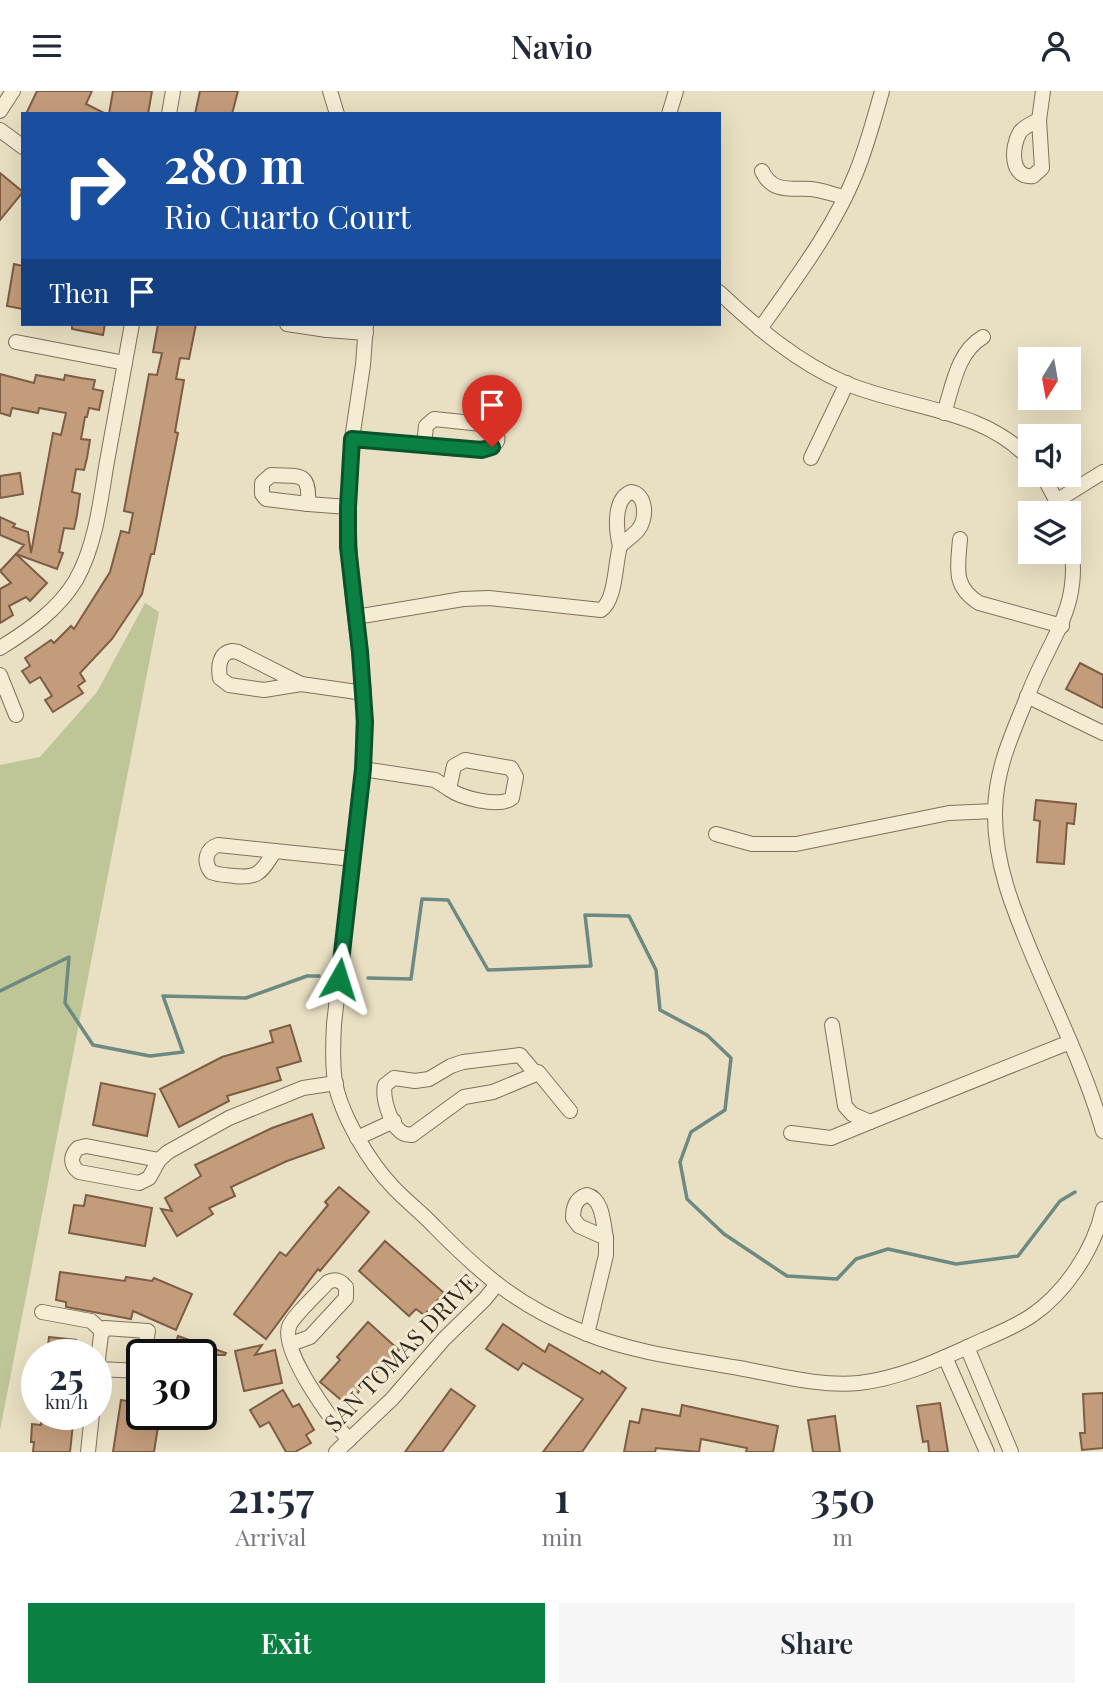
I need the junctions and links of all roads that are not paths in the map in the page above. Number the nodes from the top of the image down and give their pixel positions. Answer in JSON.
{"nodes":[{"id":1,"x":13,"y":91,"type":"edge"},
{"id":2,"x":173,"y":91,"type":"edge"},
{"id":3,"x":330,"y":91,"type":"edge"},
{"id":4,"x":676,"y":91,"type":"edge"},
{"id":5,"x":882,"y":91,"type":"edge"},
{"id":6,"x":1043,"y":91,"type":"edge"},
{"id":7,"x":0,"y":111,"type":"edge"},
{"id":8,"x":169,"y":112,"type":"edge"},
{"id":9,"x":336,"y":112,"type":"edge"},
{"id":10,"x":670,"y":112,"type":"edge"},
{"id":11,"x":1039,"y":120,"type":"dead end"},
{"id":12,"x":0,"y":130,"type":"edge"},
{"id":13,"x":21,"y":146,"type":"edge"},
{"id":14,"x":762,"y":171,"type":"dead end"},
{"id":15,"x":845,"y":197,"type":"junction"},
{"id":16,"x":721,"y":294,"type":"edge"},
{"id":17,"x":132,"y":326,"type":"edge"},
{"id":18,"x":326,"y":327,"type":"edge"},
{"id":19,"x":760,"y":328,"type":"junction"},
{"id":20,"x":366,"y":329,"type":"edge"},
{"id":21,"x":983,"y":337,"type":"dead end"},
{"id":22,"x":16,"y":342,"type":"dead end"},
{"id":23,"x":125,"y":363,"type":"junction"},
{"id":24,"x":847,"y":383,"type":"junction"},
{"id":25,"x":944,"y":413,"type":"junction"},
{"id":26,"x":352,"y":439,"type":"junction"},
{"id":27,"x":424,"y":445,"type":"junction"},
{"id":28,"x":1018,"y":449,"type":"edge"},
{"id":29,"x":811,"y":458,"type":"dead end"},
{"id":30,"x":1103,"y":472,"type":"edge"},
{"id":31,"x":1067,"y":501,"type":"edge"},
{"id":32,"x":308,"y":504,"type":"dead end"},
{"id":33,"x":348,"y":507,"type":"junction"},
{"id":34,"x":960,"y":539,"type":"dead end"},
{"id":35,"x":620,"y":546,"type":"dead end"},
{"id":36,"x":1073,"y":564,"type":"edge"},
{"id":37,"x":356,"y":617,"type":"junction"},
{"id":38,"x":1062,"y":626,"type":"junction"},
{"id":39,"x":0,"y":647,"type":"edge"},
{"id":40,"x":0,"y":675,"type":"edge"},
{"id":41,"x":301,"y":684,"type":"junction"},
{"id":42,"x":364,"y":693,"type":"junction"},
{"id":43,"x":1027,"y":696,"type":"junction"},
{"id":44,"x":16,"y":715,"type":"dead end"},
{"id":45,"x":1103,"y":733,"type":"edge"},
{"id":46,"x":363,"y":769,"type":"junction"},
{"id":47,"x":449,"y":789,"type":"junction"},
{"id":48,"x":995,"y":811,"type":"junction"},
{"id":49,"x":716,"y":834,"type":"dead end"},
{"id":50,"x":275,"y":851,"type":"dead end"},
{"id":51,"x":353,"y":859,"type":"junction"},
{"id":52,"x":832,"y":1025,"type":"dead end"},
{"id":53,"x":1070,"y":1042,"type":"junction"},
{"id":54,"x":536,"y":1074,"type":"junction"},
{"id":55,"x":335,"y":1083,"type":"junction"},
{"id":56,"x":570,"y":1111,"type":"dead end"},
{"id":57,"x":394,"y":1121,"type":"junction"},
{"id":58,"x":870,"y":1122,"type":"junction"},
{"id":59,"x":1103,"y":1131,"type":"edge"},
{"id":60,"x":792,"y":1133,"type":"dead end"},
{"id":61,"x":358,"y":1138,"type":"junction"},
{"id":62,"x":159,"y":1160,"type":"junction"},
{"id":63,"x":1103,"y":1209,"type":"edge"},
{"id":64,"x":606,"y":1238,"type":"dead end"},
{"id":65,"x":497,"y":1284,"type":"junction"},
{"id":66,"x":42,"y":1312,"type":"dead end"},
{"id":67,"x":102,"y":1331,"type":"junction"},
{"id":68,"x":587,"y":1334,"type":"junction"},
{"id":69,"x":101,"y":1339,"type":"edge"},
{"id":70,"x":147,"y":1339,"type":"edge"},
{"id":71,"x":291,"y":1344,"type":"junction"},
{"id":72,"x":967,"y":1347,"type":"junction"},
{"id":73,"x":946,"y":1357,"type":"junction"},
{"id":74,"x":90,"y":1430,"type":"edge"},
{"id":75,"x":349,"y":1440,"type":"junction"},
{"id":76,"x":88,"y":1452,"type":"edge"},
{"id":77,"x":336,"y":1452,"type":"edge"},
{"id":78,"x":987,"y":1452,"type":"edge"},
{"id":79,"x":1012,"y":1452,"type":"edge"}],
"edges":[{"from":1,"to":7,"type":"street"},
{"from":2,"to":8,"type":"street"},
{"from":3,"to":9,"type":"street"},
{"from":4,"to":10,"type":"street"},
{"from":5,"to":15,"type":"street"},
{"from":6,"to":11,"type":"street"},
{"from":12,"to":13,"type":"street"},
{"from":14,"to":15,"type":"street"},
{"from":15,"to":19,"type":"street"},
{"from":16,"to":19,"type":"street"},
{"from":17,"to":23,"type":"street"},
{"from":18,"to":20,"type":"street"},
{"from":19,"to":24,"type":"street"},
{"from":20,"to":26,"type":"street"},
{"from":21,"to":25,"type":"street"},
{"from":22,"to":23,"type":"street"},
{"from":23,"to":39,"type":"street"},
{"from":24,"to":25,"type":"street"},
{"from":24,"to":29,"type":"street"},
{"from":25,"to":28,"type":"street"},
{"from":26,"to":27,"type":"street"},
{"from":26,"to":33,"type":"street"},
{"from":27,"to":27,"type":"street"},
{"from":30,"to":31,"type":"street"},
{"from":32,"to":33,"type":"street"},
{"from":33,"to":37,"type":"street"},
{"from":34,"to":38,"type":"street"},
{"from":35,"to":37,"type":"street"},
{"from":36,"to":38,"type":"street"},
{"from":37,"to":42,"type":"street"},
{"from":38,"to":43,"type":"street"},
{"from":40,"to":44,"type":"street"},
{"from":41,"to":41,"type":"street"},
{"from":41,"to":42,"type":"street"},
{"from":42,"to":46,"type":"street"},
{"from":43,"to":45,"type":"street"},
{"from":43,"to":48,"type":"street"},
{"from":46,"to":47,"type":"street"},
{"from":46,"to":51,"type":"street"},
{"from":47,"to":47,"type":"street"},
{"from":48,"to":49,"type":"street"},
{"from":48,"to":53,"type":"street"},
{"from":50,"to":51,"type":"street"},
{"from":51,"to":55,"type":"street"},
{"from":52,"to":58,"type":"street"},
{"from":53,"to":58,"type":"street"},
{"from":53,"to":59,"type":"street"},
{"from":54,"to":56,"type":"street"},
{"from":54,"to":57,"type":"street"},
{"from":54,"to":57,"type":"street"},
{"from":55,"to":61,"type":"street"},
{"from":55,"to":62,"type":"street"},
{"from":57,"to":61,"type":"street"},
{"from":58,"to":60,"type":"street"},
{"from":61,"to":65,"type":"street"},
{"from":62,"to":62,"type":"street"},
{"from":63,"to":72,"type":"street"},
{"from":64,"to":68,"type":"street"},
{"from":65,"to":68,"type":"street"},
{"from":65,"to":75,"type":"street","name":"SAN TOMAS DRIVE"},
{"from":66,"to":67,"type":"street"},
{"from":67,"to":69,"type":"street"},
{"from":67,"to":70,"type":"street"},
{"from":68,"to":73,"type":"street"},
{"from":71,"to":71,"type":"street"},
{"from":71,"to":75,"type":"street"},
{"from":72,"to":73,"type":"street"},
{"from":72,"to":79,"type":"street"},
{"from":73,"to":78,"type":"street"},
{"from":74,"to":76,"type":"street"},
{"from":75,"to":77,"type":"street","name":"SAN TOMAS DRIVE"}]}
